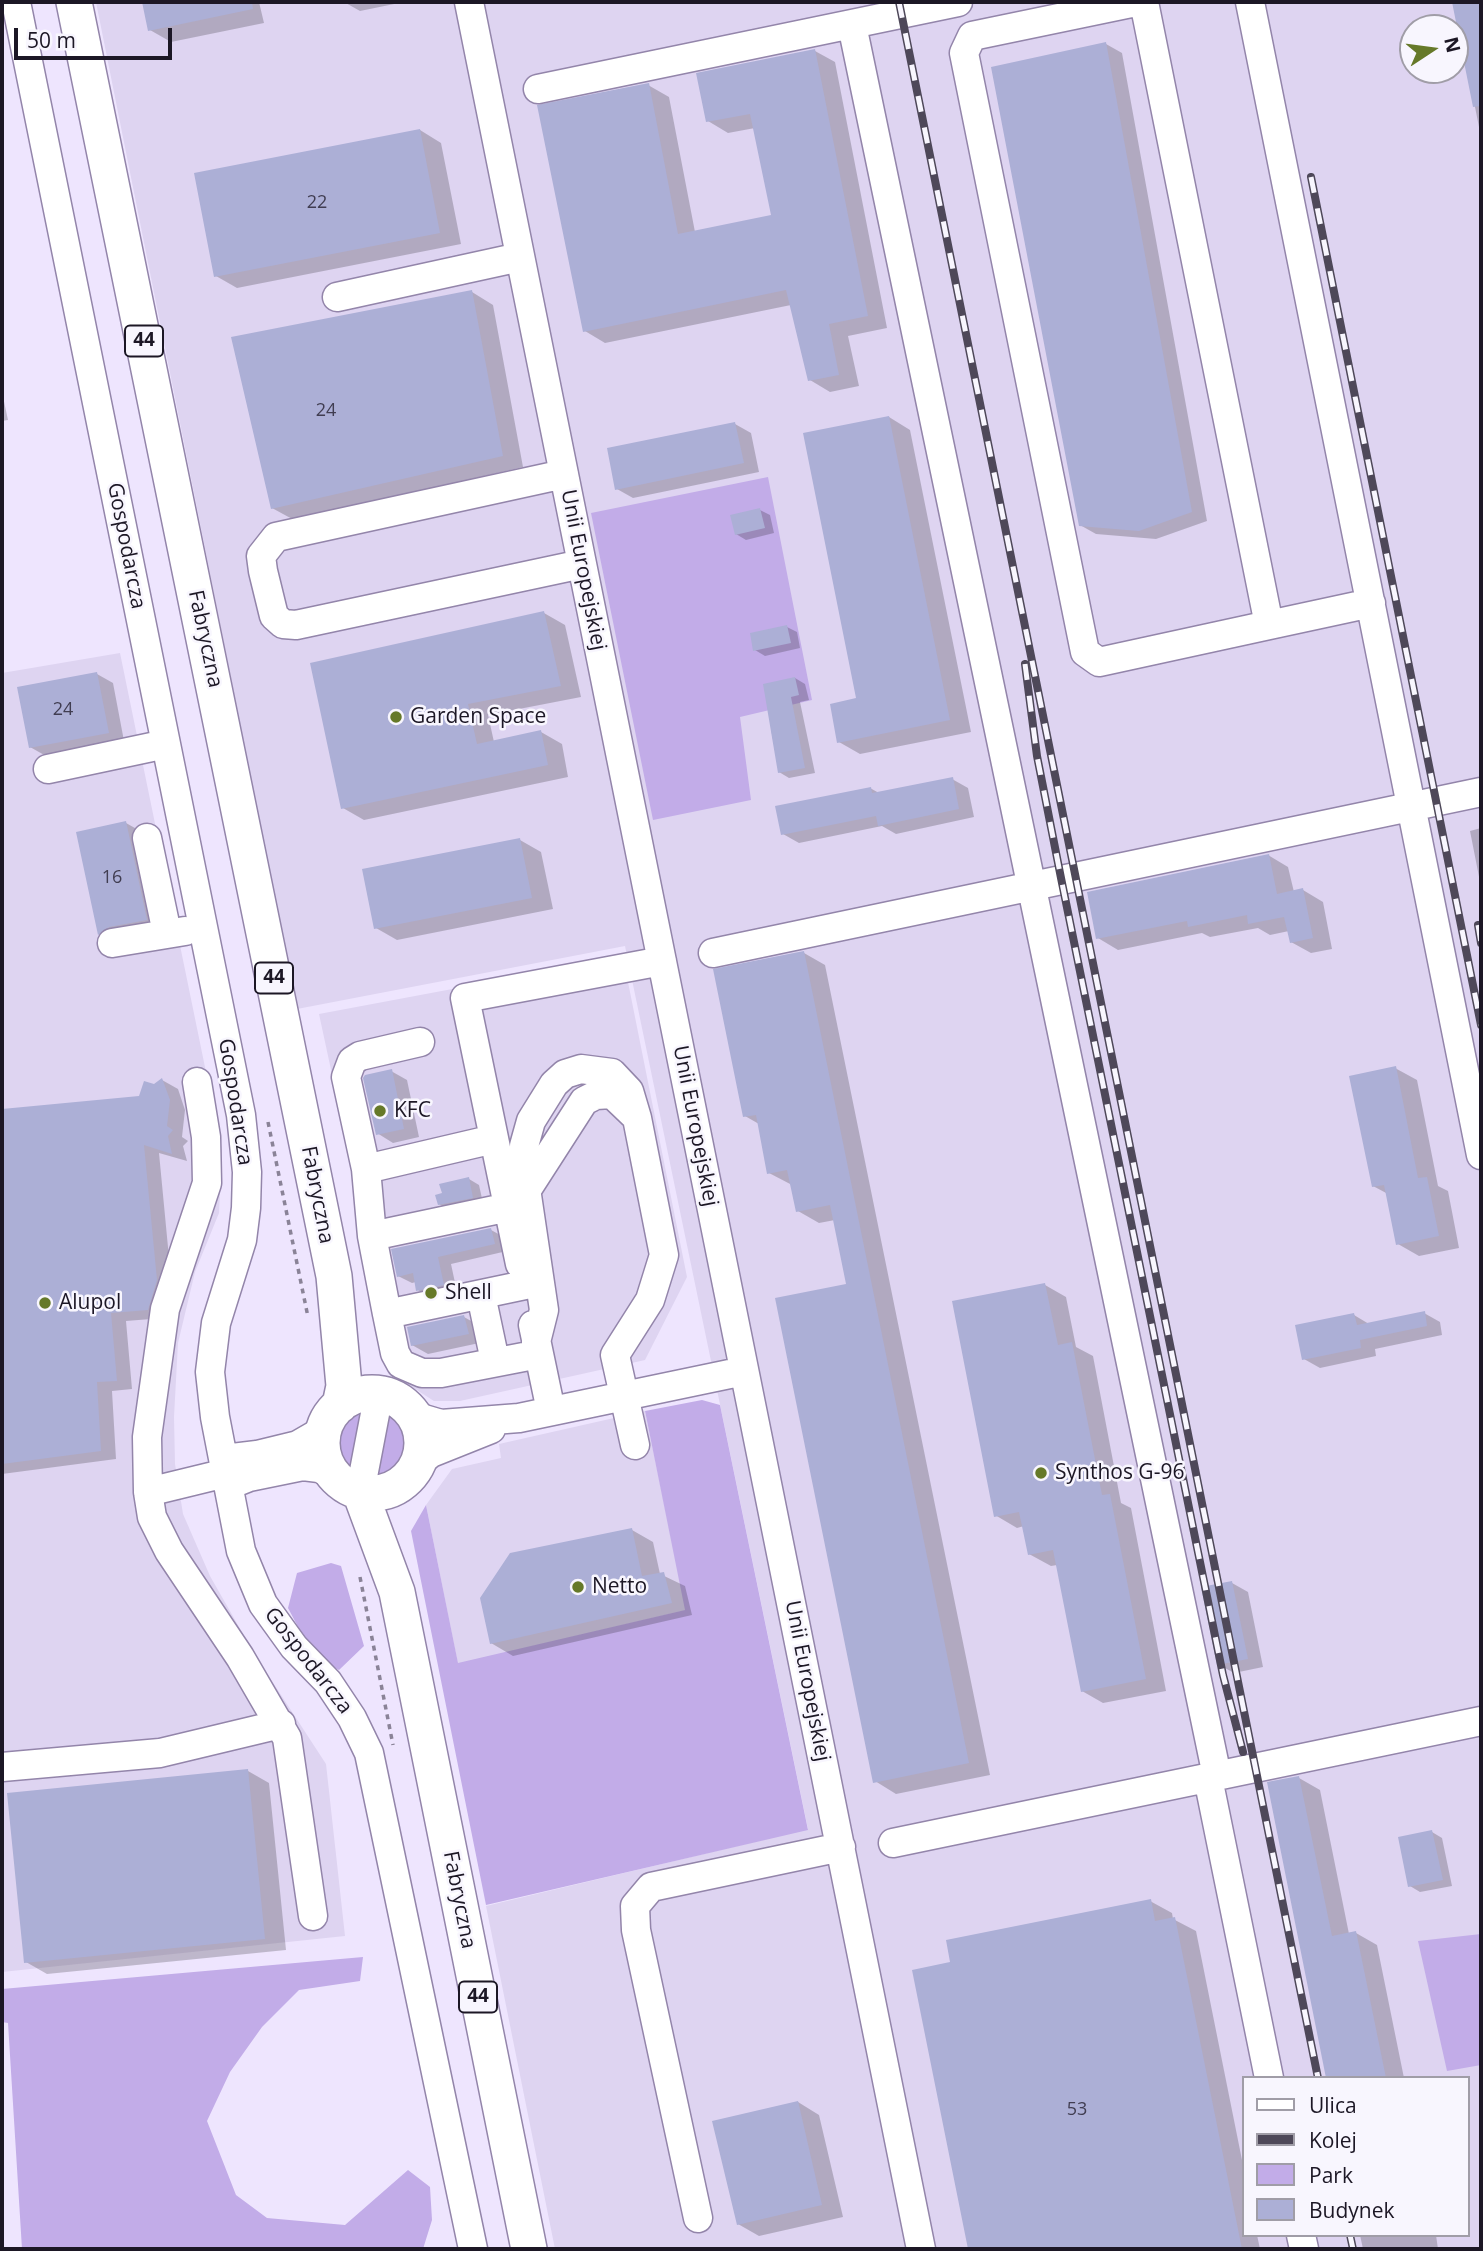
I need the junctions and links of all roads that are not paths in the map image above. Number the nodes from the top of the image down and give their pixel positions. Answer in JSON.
{"nodes":[{"id":1,"x":16,"y":2,"type":"edge"},
{"id":2,"x":74,"y":2,"type":"edge"},
{"id":3,"x":469,"y":2,"type":"edge"},
{"id":4,"x":958,"y":2,"type":"edge"},
{"id":5,"x":1136,"y":2,"type":"edge"},
{"id":6,"x":1144,"y":2,"type":"edge"},
{"id":7,"x":1250,"y":2,"type":"edge"},
{"id":8,"x":852,"y":25,"type":"junction"},
{"id":9,"x":538,"y":89,"type":"dead end"},
{"id":10,"x":520,"y":257,"type":"junction"},
{"id":11,"x":337,"y":297,"type":"dead end"},
{"id":12,"x":564,"y":474,"type":"junction"},
{"id":13,"x":582,"y":564,"type":"junction"},
{"id":14,"x":1371,"y":603,"type":"junction"},
{"id":15,"x":1269,"y":625,"type":"junction"},
{"id":16,"x":166,"y":744,"type":"junction"},
{"id":17,"x":48,"y":769,"type":"dead end"},
{"id":18,"x":1481,"y":792,"type":"edge"},
{"id":19,"x":1412,"y":806,"type":"junction"},
{"id":20,"x":147,"y":838,"type":"dead end"},
{"id":21,"x":1032,"y":884,"type":"junction"},
{"id":22,"x":202,"y":928,"type":"junction"},
{"id":23,"x":167,"y":933,"type":"junction"},
{"id":24,"x":112,"y":943,"type":"dead end"},
{"id":25,"x":713,"y":953,"type":"dead end"},
{"id":26,"x":662,"y":961,"type":"junction"},
{"id":27,"x":420,"y":1042,"type":"dead end"},
{"id":28,"x":197,"y":1082,"type":"dead end"},
{"id":29,"x":494,"y":1139,"type":"junction"},
{"id":30,"x":1481,"y":1155,"type":"edge"},
{"id":31,"x":366,"y":1169,"type":"junction"},
{"id":32,"x":518,"y":1200,"type":"junction"},
{"id":33,"x":372,"y":1236,"type":"junction"},
{"id":34,"x":334,"y":1276,"type":"junction"},
{"id":35,"x":525,"y":1285,"type":"junction"},
{"id":36,"x":481,"y":1295,"type":"junction"},
{"id":37,"x":387,"y":1314,"type":"junction"},
{"id":38,"x":538,"y":1348,"type":"junction"},
{"id":39,"x":495,"y":1361,"type":"junction"},
{"id":40,"x":744,"y":1371,"type":"junction"},
{"id":41,"x":379,"y":1393,"type":"junction"},
{"id":42,"x":624,"y":1396,"type":"junction"},
{"id":43,"x":551,"y":1411,"type":"junction"},
{"id":44,"x":414,"y":1416,"type":"junction"},
{"id":45,"x":332,"y":1417,"type":"junction"},
{"id":46,"x":519,"y":1418,"type":"junction"},
{"id":47,"x":635,"y":1444,"type":"dead end"},
{"id":48,"x":226,"y":1472,"type":"junction"},
{"id":49,"x":406,"y":1476,"type":"junction"},
{"id":50,"x":347,"y":1483,"type":"junction"},
{"id":51,"x":148,"y":1492,"type":"junction"},
{"id":52,"x":397,"y":1592,"type":"junction"},
{"id":53,"x":1481,"y":1721,"type":"edge"},
{"id":54,"x":281,"y":1724,"type":"junction"},
{"id":55,"x":2,"y":1767,"type":"edge"},
{"id":56,"x":1212,"y":1777,"type":"junction"},
{"id":57,"x":892,"y":1843,"type":"dead end"},
{"id":58,"x":841,"y":1847,"type":"junction"},
{"id":59,"x":313,"y":1916,"type":"dead end"},
{"id":60,"x":1269,"y":2076,"type":"edge"},
{"id":61,"x":698,"y":2218,"type":"dead end"},
{"id":62,"x":473,"y":2249,"type":"edge"},
{"id":63,"x":529,"y":2249,"type":"edge"},
{"id":64,"x":921,"y":2249,"type":"edge"}],
"edges":[{"from":1,"to":16,"type":"street","name":"Gospodarcza"},
{"from":2,"to":34,"type":"main road","name":"Fabryczna","number":"44"},
{"from":3,"to":10,"type":"street","name":"Unii Europejskiej"},
{"from":4,"to":8,"type":"street"},
{"from":5,"to":15,"type":"street"},
{"from":6,"to":15,"type":"street"},
{"from":7,"to":14,"type":"street"},
{"from":8,"to":9,"type":"street"},
{"from":8,"to":21,"type":"street"},
{"from":10,"to":11,"type":"street"},
{"from":10,"to":12,"type":"street","name":"Unii Europejskiej"},
{"from":12,"to":13,"type":"street","name":"Unii Europejskiej"},
{"from":12,"to":13,"type":"street"},
{"from":13,"to":26,"type":"street","name":"Unii Europejskiej"},
{"from":14,"to":15,"type":"street"},
{"from":14,"to":19,"type":"street"},
{"from":16,"to":17,"type":"street"},
{"from":16,"to":22,"type":"street","name":"Gospodarcza"},
{"from":18,"to":19,"type":"street"},
{"from":19,"to":21,"type":"street"},
{"from":19,"to":30,"type":"street"},
{"from":20,"to":23,"type":"street"},
{"from":21,"to":25,"type":"street"},
{"from":21,"to":56,"type":"street"},
{"from":22,"to":23,"type":"street"},
{"from":22,"to":48,"type":"street","name":"Gospodarcza"},
{"from":23,"to":24,"type":"street"},
{"from":26,"to":29,"type":"street"},
{"from":26,"to":40,"type":"street","name":"Unii Europejskiej"},
{"from":27,"to":31,"type":"street"},
{"from":28,"to":51,"type":"street"},
{"from":29,"to":31,"type":"street"},
{"from":29,"to":32,"type":"street"},
{"from":31,"to":33,"type":"street"},
{"from":32,"to":33,"type":"street"},
{"from":32,"to":35,"type":"street"},
{"from":32,"to":38,"type":"street"},
{"from":32,"to":42,"type":"street"},
{"from":33,"to":37,"type":"street"},
{"from":34,"to":41,"type":"main road","name":"Fabryczna","number":"44"},
{"from":34,"to":45,"type":"main road","name":"Fabryczna","number":"44"},
{"from":35,"to":36,"type":"street"},
{"from":35,"to":38,"type":"street"},
{"from":36,"to":37,"type":"street"},
{"from":36,"to":39,"type":"street"},
{"from":37,"to":39,"type":"street"},
{"from":38,"to":39,"type":"street"},
{"from":38,"to":43,"type":"street"},
{"from":40,"to":42,"type":"street"},
{"from":40,"to":58,"type":"street","name":"Unii Europejskiej"},
{"from":41,"to":44,"type":"main road","number":"44"},
{"from":41,"to":45,"type":"main road"},
{"from":41,"to":50,"type":"street"},
{"from":42,"to":43,"type":"street"},
{"from":42,"to":47,"type":"street"},
{"from":43,"to":46,"type":"street"},
{"from":44,"to":46,"type":"street"},
{"from":44,"to":49,"type":"main road","number":"44"},
{"from":45,"to":48,"type":"street"},
{"from":45,"to":50,"type":"main road","number":"44"},
{"from":46,"to":49,"type":"street"},
{"from":48,"to":50,"type":"street"},
{"from":48,"to":51,"type":"street"},
{"from":48,"to":62,"type":"street","name":"Gospodarcza"},
{"from":49,"to":50,"type":"main road"},
{"from":49,"to":52,"type":"main road","name":"Fabryczna","number":"44"},
{"from":50,"to":52,"type":"main road","name":"Fabryczna","number":"44"},
{"from":51,"to":54,"type":"street"},
{"from":52,"to":63,"type":"main road","name":"Fabryczna","number":"44"},
{"from":53,"to":56,"type":"street"},
{"from":54,"to":55,"type":"street"},
{"from":54,"to":59,"type":"street"},
{"from":56,"to":57,"type":"street"},
{"from":56,"to":60,"type":"street"},
{"from":58,"to":61,"type":"street"},
{"from":58,"to":64,"type":"street","name":"Unii Europejskiej"}]}
